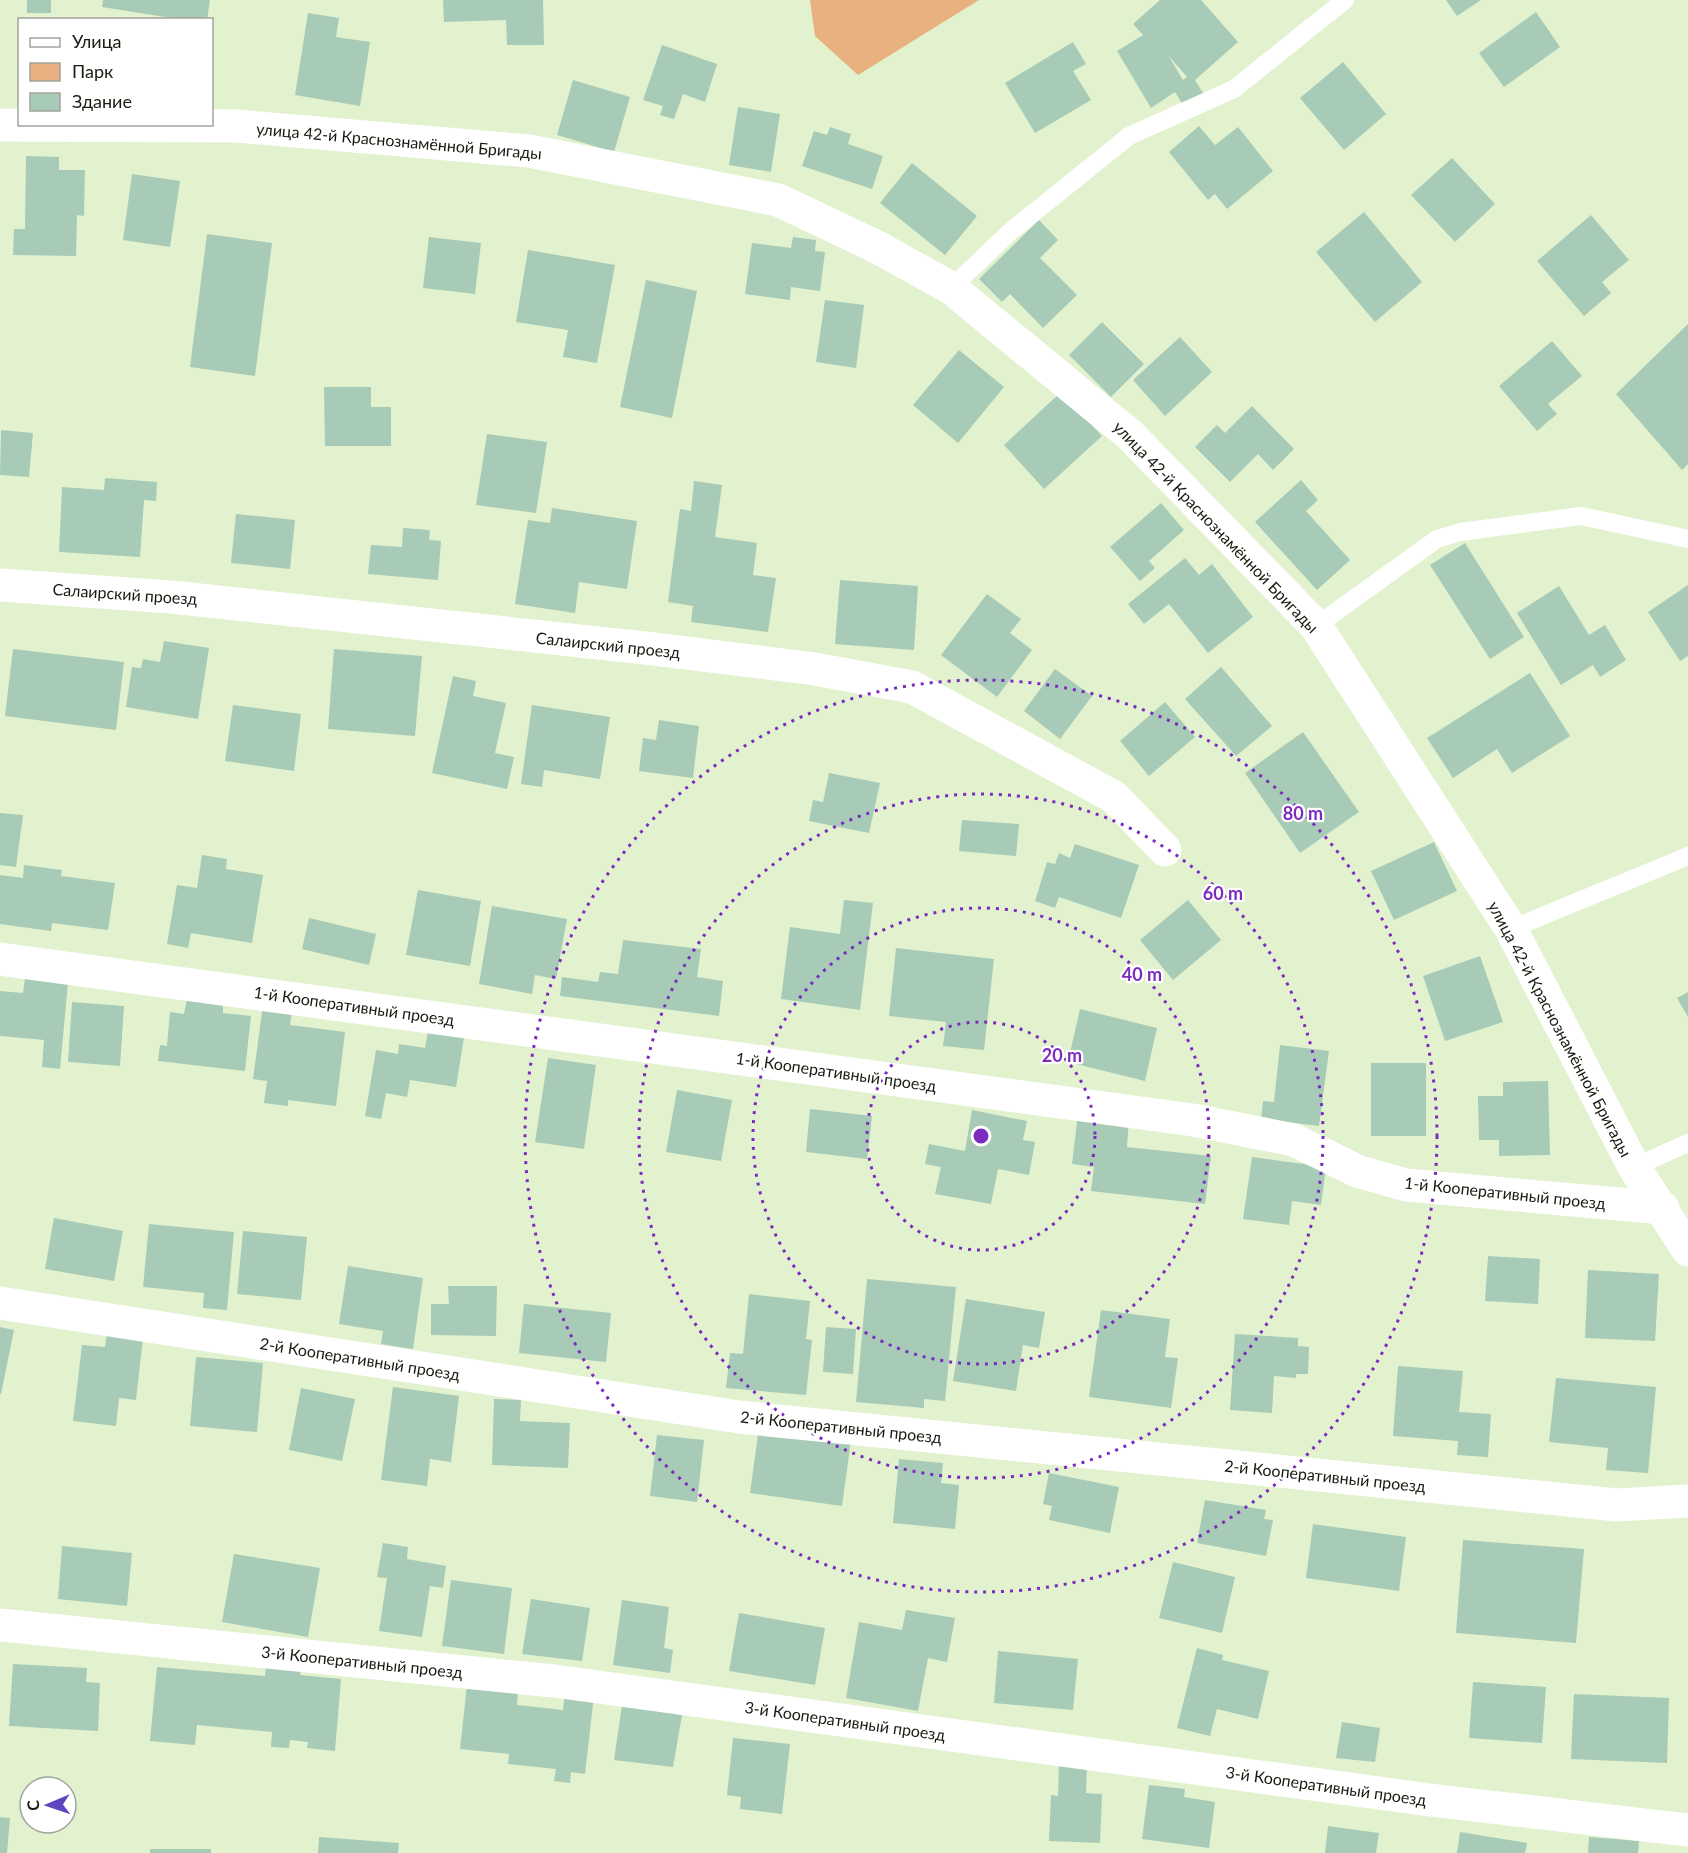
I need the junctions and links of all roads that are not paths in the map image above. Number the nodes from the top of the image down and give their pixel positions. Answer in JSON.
{"nodes":[{"id":1,"x":1345,"y":0,"type":"edge"},
{"id":2,"x":0,"y":125,"type":"edge"},
{"id":3,"x":18,"y":125,"type":"edge"},
{"id":4,"x":213,"y":126,"type":"edge"},
{"id":5,"x":951,"y":288,"type":"junction"},
{"id":6,"x":1688,"y":539,"type":"edge"},
{"id":7,"x":0,"y":585,"type":"edge"},
{"id":8,"x":1316,"y":626,"type":"junction"},
{"id":9,"x":1165,"y":850,"type":"dead end"},
{"id":10,"x":1688,"y":855,"type":"edge"},
{"id":11,"x":1510,"y":930,"type":"junction"},
{"id":12,"x":0,"y":959,"type":"edge"},
{"id":13,"x":1688,"y":1143,"type":"edge"},
{"id":14,"x":1634,"y":1167,"type":"junction"},
{"id":15,"x":1663,"y":1208,"type":"junction"},
{"id":16,"x":1688,"y":1250,"type":"edge"},
{"id":17,"x":0,"y":1303,"type":"edge"},
{"id":18,"x":1688,"y":1501,"type":"edge"},
{"id":19,"x":0,"y":1625,"type":"edge"},
{"id":20,"x":1688,"y":1830,"type":"edge"}],
"edges":[{"from":1,"to":5,"type":"lane"},
{"from":2,"to":3,"type":"street","name":"улица 42-й Краснознамённой Бригады"},
{"from":4,"to":5,"type":"street","name":"улица 42-й Краснознамённой Бригады"},
{"from":5,"to":8,"type":"street","name":"улица 42-й Краснознамённой Бригады"},
{"from":6,"to":8,"type":"lane"},
{"from":7,"to":9,"type":"street","name":"Салаирский проезд"},
{"from":8,"to":11,"type":"street","name":"улица 42-й Краснознамённой Бригады"},
{"from":10,"to":11,"type":"lane"},
{"from":11,"to":14,"type":"street","name":"улица 42-й Краснознамённой Бригады"},
{"from":12,"to":15,"type":"street","name":"1-й Кооперативный проезд"},
{"from":13,"to":14,"type":"lane"},
{"from":14,"to":15,"type":"street","name":"улица 42-й Краснознамённой Бригады"},
{"from":15,"to":16,"type":"street","name":"улица 42-й Краснознамённой Бригады"},
{"from":17,"to":18,"type":"street","name":"2-й Кооперативный проезд"},
{"from":19,"to":20,"type":"street","name":"3-й Кооперативный проезд"}]}
